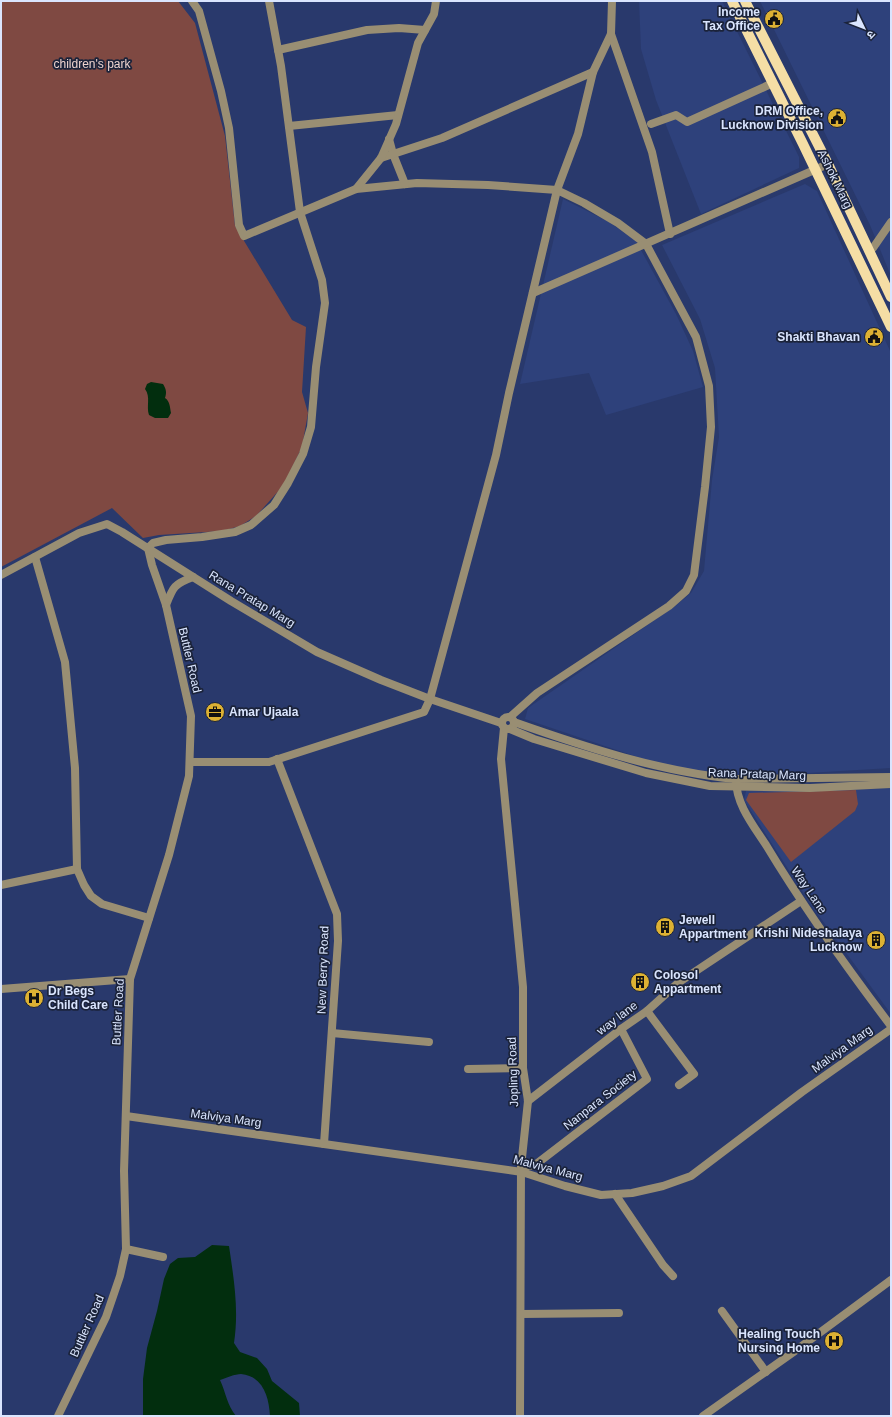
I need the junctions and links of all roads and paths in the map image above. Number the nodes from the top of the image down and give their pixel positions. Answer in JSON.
{"nodes":[{"id":1,"x":192,"y":1,"type":"edge"},
{"id":2,"x":269,"y":1,"type":"edge"},
{"id":3,"x":436,"y":1,"type":"edge"},
{"id":4,"x":612,"y":1,"type":"edge"},
{"id":5,"x":732,"y":1,"type":"edge"},
{"id":6,"x":745,"y":1,"type":"edge"},
{"id":7,"x":425,"y":30,"type":"junction"},
{"id":8,"x":611,"y":34,"type":"junction"},
{"id":9,"x":278,"y":50,"type":"junction"},
{"id":10,"x":593,"y":72,"type":"junction"},
{"id":11,"x":773,"y":83,"type":"junction"},
{"id":12,"x":398,"y":115,"type":"junction"},
{"id":13,"x":651,"y":124,"type":"dead end"},
{"id":14,"x":289,"y":126,"type":"junction"},
{"id":15,"x":390,"y":139,"type":"junction"},
{"id":16,"x":393,"y":154,"type":"junction"},
{"id":17,"x":381,"y":158,"type":"junction"},
{"id":18,"x":828,"y":164,"type":"junction"},
{"id":19,"x":816,"y":170,"type":"junction"},
{"id":20,"x":405,"y":184,"type":"junction"},
{"id":21,"x":356,"y":189,"type":"junction"},
{"id":22,"x":557,"y":190,"type":"junction"},
{"id":23,"x":300,"y":212,"type":"junction"},
{"id":24,"x":891,"y":222,"type":"edge"},
{"id":25,"x":670,"y":234,"type":"junction"},
{"id":26,"x":646,"y":244,"type":"junction"},
{"id":27,"x":869,"y":252,"type":"junction"},
{"id":28,"x":533,"y":293,"type":"junction"},
{"id":29,"x":891,"y":296,"type":"edge"},
{"id":30,"x":891,"y":327,"type":"edge"},
{"id":31,"x":148,"y":548,"type":"junction"},
{"id":32,"x":35,"y":556,"type":"junction"},
{"id":33,"x":1,"y":575,"type":"edge"},
{"id":34,"x":193,"y":577,"type":"junction"},
{"id":35,"x":166,"y":605,"type":"junction"},
{"id":36,"x":430,"y":699,"type":"junction"},
{"id":37,"x":508,"y":724,"type":"junction"},
{"id":38,"x":277,"y":759,"type":"junction"},
{"id":39,"x":190,"y":762,"type":"junction"},
{"id":40,"x":891,"y":777,"type":"edge"},
{"id":41,"x":736,"y":783,"type":"junction"},
{"id":42,"x":891,"y":784,"type":"edge"},
{"id":43,"x":77,"y":869,"type":"junction"},
{"id":44,"x":1,"y":885,"type":"edge"},
{"id":45,"x":801,"y":901,"type":"junction"},
{"id":46,"x":149,"y":918,"type":"junction"},
{"id":47,"x":130,"y":979,"type":"junction"},
{"id":48,"x":1,"y":989,"type":"edge"},
{"id":49,"x":647,"y":1010,"type":"junction"},
{"id":50,"x":891,"y":1027,"type":"edge"},
{"id":51,"x":621,"y":1029,"type":"junction"},
{"id":52,"x":332,"y":1033,"type":"junction"},
{"id":53,"x":429,"y":1042,"type":"dead end"},
{"id":54,"x":523,"y":1068,"type":"junction"},
{"id":55,"x":468,"y":1069,"type":"dead end"},
{"id":56,"x":679,"y":1085,"type":"dead end"},
{"id":57,"x":528,"y":1101,"type":"junction"},
{"id":58,"x":126,"y":1116,"type":"junction"},
{"id":59,"x":324,"y":1144,"type":"junction"},
{"id":60,"x":521,"y":1169,"type":"junction"},
{"id":61,"x":614,"y":1194,"type":"junction"},
{"id":62,"x":126,"y":1249,"type":"junction"},
{"id":63,"x":163,"y":1257,"type":"dead end"},
{"id":64,"x":673,"y":1276,"type":"dead end"},
{"id":65,"x":891,"y":1280,"type":"edge"},
{"id":66,"x":722,"y":1311,"type":"dead end"},
{"id":67,"x":619,"y":1313,"type":"dead end"},
{"id":68,"x":521,"y":1314,"type":"junction"},
{"id":69,"x":766,"y":1372,"type":"junction"},
{"id":70,"x":58,"y":1416,"type":"edge"},
{"id":71,"x":520,"y":1416,"type":"edge"},
{"id":72,"x":703,"y":1416,"type":"edge"}],
"edges":[{"from":1,"to":23,"type":"street"},
{"from":2,"to":9,"type":"street"},
{"from":3,"to":7,"type":"street"},
{"from":4,"to":8,"type":"street"},
{"from":5,"to":11,"type":"main road","name":"Ashok Marg"},
{"from":6,"to":18,"type":"main road","name":"Ashok Marg"},
{"from":7,"to":9,"type":"street"},
{"from":7,"to":12,"type":"street"},
{"from":8,"to":10,"type":"street"},
{"from":8,"to":25,"type":"street"},
{"from":9,"to":14,"type":"street"},
{"from":10,"to":16,"type":"street"},
{"from":10,"to":22,"type":"street"},
{"from":11,"to":13,"type":"street"},
{"from":11,"to":19,"type":"main road","name":"Ashok Marg"},
{"from":12,"to":14,"type":"street"},
{"from":12,"to":15,"type":"street"},
{"from":14,"to":23,"type":"street"},
{"from":15,"to":16,"type":"street"},
{"from":15,"to":17,"type":"street"},
{"from":16,"to":17,"type":"street"},
{"from":16,"to":20,"type":"street"},
{"from":17,"to":21,"type":"street"},
{"from":18,"to":19,"type":"street"},
{"from":18,"to":27,"type":"main road","name":"Ashok Marg"},
{"from":19,"to":25,"type":"street"},
{"from":19,"to":30,"type":"main road","name":"Ashok Marg"},
{"from":20,"to":21,"type":"street"},
{"from":20,"to":22,"type":"street"},
{"from":21,"to":23,"type":"street"},
{"from":22,"to":26,"type":"street"},
{"from":22,"to":28,"type":"street"},
{"from":23,"to":31,"type":"street"},
{"from":24,"to":27,"type":"street"},
{"from":25,"to":26,"type":"street"},
{"from":26,"to":28,"type":"street"},
{"from":26,"to":37,"type":"street"},
{"from":27,"to":29,"type":"main road","name":"Ashok Marg"},
{"from":28,"to":36,"type":"street"},
{"from":31,"to":32,"type":"street","name":"Rana Pratap Marg"},
{"from":31,"to":34,"type":"street","name":"Rana Pratap Marg"},
{"from":31,"to":35,"type":"street","name":"Buttler Road"},
{"from":32,"to":33,"type":"street","name":"Rana Pratap Marg"},
{"from":32,"to":43,"type":"street"},
{"from":34,"to":35,"type":"street"},
{"from":34,"to":36,"type":"street","name":"Rana Pratap Marg"},
{"from":35,"to":39,"type":"street","name":"Buttler Road"},
{"from":36,"to":37,"type":"street","name":"Rana Pratap Marg"},
{"from":36,"to":38,"type":"street"},
{"from":37,"to":41,"type":"street","name":"Rana Pratap Marg"},
{"from":37,"to":54,"type":"street","name":"Jopling Road"},
{"from":38,"to":39,"type":"street"},
{"from":38,"to":52,"type":"street","name":"New Berry Road"},
{"from":39,"to":46,"type":"street","name":"Buttler Road"},
{"from":40,"to":41,"type":"street","name":"Rana Pratap Marg"},
{"from":41,"to":42,"type":"street","name":"Rana Pratap Marg"},
{"from":41,"to":45,"type":"street","name":"Way Lane"},
{"from":43,"to":44,"type":"street"},
{"from":43,"to":46,"type":"street"},
{"from":45,"to":49,"type":"street","name":"way lane"},
{"from":45,"to":50,"type":"street","name":"Way Lane"},
{"from":46,"to":47,"type":"street","name":"Buttler Road"},
{"from":47,"to":48,"type":"street"},
{"from":47,"to":58,"type":"street","name":"Buttler Road"},
{"from":49,"to":51,"type":"street","name":"way lane"},
{"from":49,"to":56,"type":"street"},
{"from":50,"to":61,"type":"street","name":"Malviya Marg"},
{"from":51,"to":57,"type":"street","name":"way lane"},
{"from":51,"to":60,"type":"street","name":"Nanpara Society"},
{"from":52,"to":53,"type":"street"},
{"from":52,"to":59,"type":"street","name":"New Berry Road"},
{"from":54,"to":55,"type":"street"},
{"from":54,"to":57,"type":"street","name":"Jopling Road"},
{"from":57,"to":60,"type":"street","name":"Jopling Road"},
{"from":58,"to":59,"type":"street","name":"Malviya Marg"},
{"from":58,"to":62,"type":"street","name":"Buttler Road"},
{"from":59,"to":60,"type":"street","name":"Malviya Marg"},
{"from":60,"to":61,"type":"street","name":"Malviya Marg"},
{"from":60,"to":68,"type":"street","name":"Jopling Road"},
{"from":61,"to":64,"type":"street"},
{"from":62,"to":63,"type":"street"},
{"from":62,"to":70,"type":"street","name":"Buttler Road"},
{"from":65,"to":69,"type":"street"},
{"from":66,"to":69,"type":"street"},
{"from":67,"to":68,"type":"street"},
{"from":68,"to":71,"type":"street","name":"Jopling Road"},
{"from":69,"to":72,"type":"street"}]}
